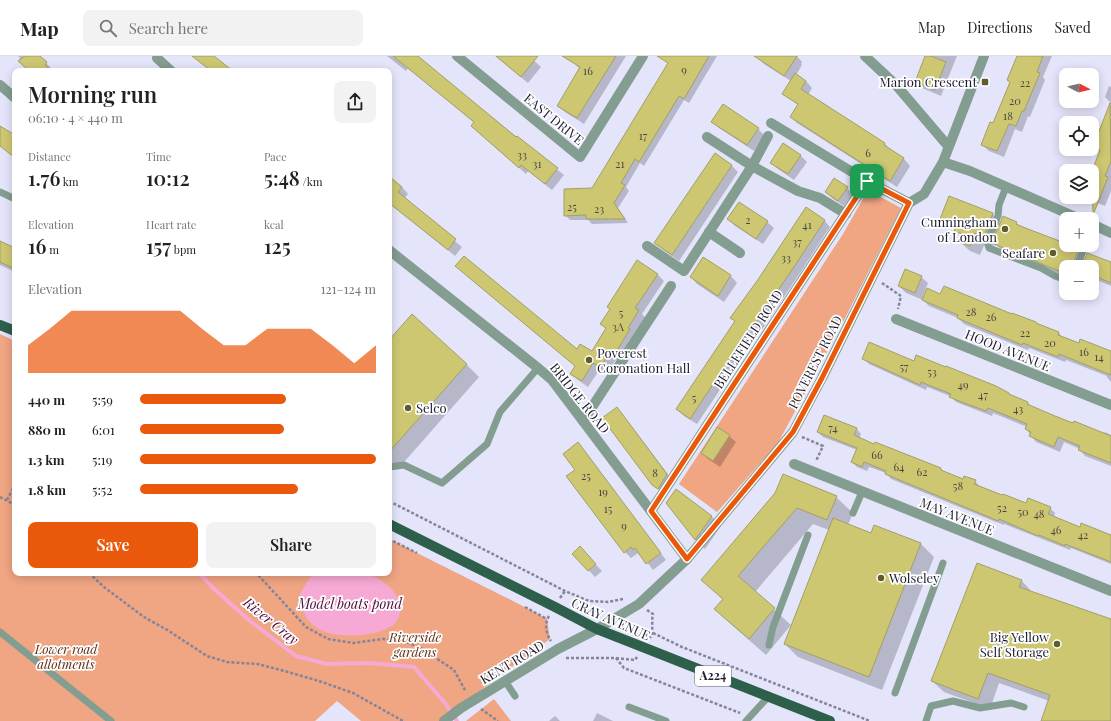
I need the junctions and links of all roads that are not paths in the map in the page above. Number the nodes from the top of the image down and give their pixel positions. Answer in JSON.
{"nodes":[{"id":1,"x":457,"y":56,"type":"edge"},
{"id":2,"x":643,"y":56,"type":"edge"},
{"id":3,"x":865,"y":56,"type":"edge"},
{"id":4,"x":984,"y":56,"type":"edge"},
{"id":5,"x":157,"y":58,"type":"dead end"},
{"id":6,"x":168,"y":68,"type":"edge"},
{"id":7,"x":0,"y":85,"type":"edge"},
{"id":8,"x":12,"y":95,"type":"edge"},
{"id":9,"x":771,"y":123,"type":"dead end"},
{"id":10,"x":768,"y":136,"type":"dead end"},
{"id":11,"x":707,"y":137,"type":"dead end"},
{"id":12,"x":948,"y":146,"type":"junction"},
{"id":13,"x":943,"y":162,"type":"junction"},
{"id":14,"x":752,"y":166,"type":"junction"},
{"id":15,"x":867,"y":181,"type":"junction"},
{"id":16,"x":1006,"y":187,"type":"junction"},
{"id":17,"x":0,"y":192,"type":"edge"},
{"id":18,"x":12,"y":198,"type":"edge"},
{"id":19,"x":909,"y":203,"type":"junction"},
{"id":20,"x":1064,"y":212,"type":"edge"},
{"id":21,"x":846,"y":214,"type":"junction"},
{"id":22,"x":1099,"y":229,"type":"edge"},
{"id":23,"x":709,"y":232,"type":"junction"},
{"id":24,"x":1111,"y":233,"type":"edge"},
{"id":25,"x":647,"y":246,"type":"dead end"},
{"id":26,"x":392,"y":252,"type":"edge"},
{"id":27,"x":740,"y":253,"type":"dead end"},
{"id":28,"x":1059,"y":277,"type":"edge"},
{"id":29,"x":671,"y":286,"type":"dead end"},
{"id":30,"x":896,"y":319,"type":"road end"},
{"id":31,"x":0,"y":325,"type":"edge"},
{"id":32,"x":12,"y":330,"type":"edge"},
{"id":33,"x":538,"y":368,"type":"junction"},
{"id":34,"x":1111,"y":405,"type":"edge"},
{"id":35,"x":583,"y":421,"type":"junction"},
{"id":36,"x":794,"y":464,"type":"dead end"},
{"id":37,"x":392,"y":466,"type":"edge"},
{"id":38,"x":862,"y":492,"type":"junction"},
{"id":39,"x":651,"y":511,"type":"junction"},
{"id":40,"x":853,"y":513,"type":"dead end"},
{"id":41,"x":392,"y":526,"type":"edge"},
{"id":42,"x":808,"y":534,"type":"dead end"},
{"id":43,"x":687,"y":559,"type":"junction"},
{"id":44,"x":944,"y":562,"type":"dead end"},
{"id":45,"x":1111,"y":591,"type":"edge"},
{"id":46,"x":596,"y":629,"type":"junction"},
{"id":47,"x":0,"y":632,"type":"edge"},
{"id":48,"x":769,"y":645,"type":"dead end"},
{"id":49,"x":505,"y":681,"type":"junction"},
{"id":50,"x":895,"y":693,"type":"dead end"},
{"id":51,"x":515,"y":696,"type":"dead end"},
{"id":52,"x":768,"y":697,"type":"junction"},
{"id":53,"x":629,"y":707,"type":"dead end"},
{"id":54,"x":1024,"y":707,"type":"dead end"},
{"id":55,"x":748,"y":719,"type":"edge"},
{"id":56,"x":445,"y":720,"type":"edge"},
{"id":57,"x":111,"y":721,"type":"edge"},
{"id":58,"x":666,"y":721,"type":"edge"},
{"id":59,"x":830,"y":721,"type":"edge"},
{"id":60,"x":926,"y":721,"type":"edge"}],
"edges":[{"from":1,"to":2,"type":"street","name":"EAST DRIVE"},
{"from":3,"to":12,"type":"street"},
{"from":4,"to":12,"type":"street","name":"POVEREST ROAD"},
{"from":5,"to":6,"type":"street"},
{"from":7,"to":8,"type":"street"},
{"from":9,"to":15,"type":"street"},
{"from":10,"to":14,"type":"street"},
{"from":11,"to":14,"type":"street"},
{"from":12,"to":13,"type":"street","name":"POVEREST ROAD"},
{"from":13,"to":16,"type":"street"},
{"from":13,"to":19,"type":"street","name":"POVEREST ROAD"},
{"from":14,"to":21,"type":"street"},
{"from":14,"to":23,"type":"street"},
{"from":15,"to":19,"type":"street"},
{"from":15,"to":21,"type":"street","name":"BELLEFIELD ROAD"},
{"from":16,"to":20,"type":"street"},
{"from":16,"to":28,"type":"lane"},
{"from":17,"to":18,"type":"lane"},
{"from":19,"to":43,"type":"street","name":"POVEREST ROAD"},
{"from":21,"to":39,"type":"street","name":"BELLEFIELD ROAD"},
{"from":22,"to":24,"type":"street"},
{"from":23,"to":25,"type":"street"},
{"from":23,"to":27,"type":"street"},
{"from":26,"to":33,"type":"street","name":"BRIDGE ROAD"},
{"from":29,"to":35,"type":"street"},
{"from":30,"to":34,"type":"street","name":"HOOD AVENUE"},
{"from":31,"to":32,"type":"main road"},
{"from":33,"to":35,"type":"street","name":"BRIDGE ROAD"},
{"from":33,"to":37,"type":"lane"},
{"from":35,"to":39,"type":"street","name":"BRIDGE ROAD"},
{"from":36,"to":38,"type":"street","name":"MAY AVENUE"},
{"from":38,"to":40,"type":"lane"},
{"from":38,"to":45,"type":"street","name":"MAY AVENUE"},
{"from":39,"to":43,"type":"street","name":"BRIDGE ROAD"},
{"from":41,"to":46,"type":"main road","name":"CRAY AVENUE","number":"A224"},
{"from":42,"to":48,"type":"lane"},
{"from":43,"to":46,"type":"street","name":"POVEREST ROAD"},
{"from":44,"to":50,"type":"lane"},
{"from":46,"to":49,"type":"street","name":"KENT ROAD"},
{"from":46,"to":52,"type":"main road","name":"CRAY AVENUE","number":"A224"},
{"from":47,"to":57,"type":"lane"},
{"from":49,"to":51,"type":"lane"},
{"from":49,"to":56,"type":"street","name":"KENT ROAD"},
{"from":52,"to":55,"type":"lane"},
{"from":52,"to":59,"type":"main road","name":"CRAY AVENUE","number":"A224"},
{"from":53,"to":58,"type":"lane"},
{"from":54,"to":60,"type":"lane"}]}
